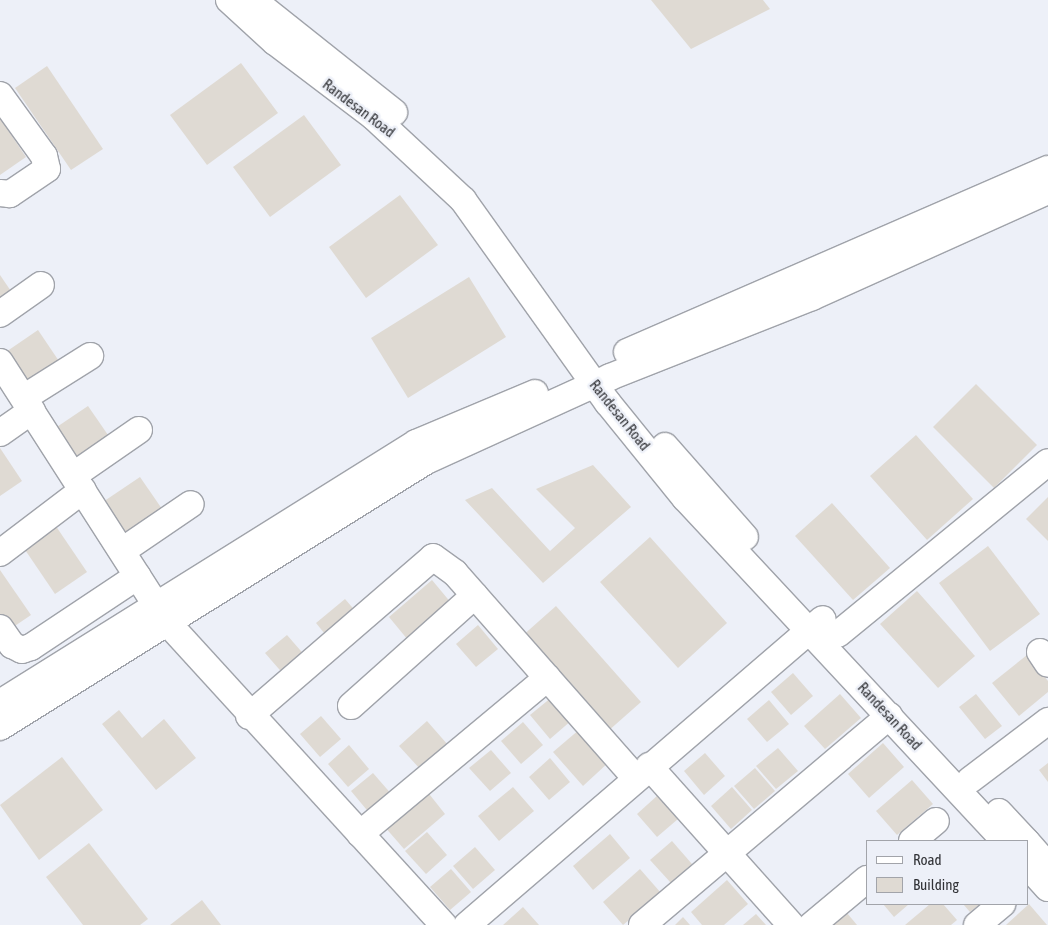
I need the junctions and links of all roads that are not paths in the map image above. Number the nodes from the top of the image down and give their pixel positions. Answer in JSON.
{"nodes":[{"id":1,"x":229,"y":0,"type":"edge"},
{"id":2,"x":256,"y":0,"type":"edge"},
{"id":3,"x":0,"y":95,"type":"edge"},
{"id":4,"x":1048,"y":169,"type":"edge"},
{"id":5,"x":1048,"y":191,"type":"edge"},
{"id":6,"x":0,"y":193,"type":"edge"},
{"id":7,"x":41,"y":285,"type":"dead end"},
{"id":8,"x":0,"y":314,"type":"edge"},
{"id":9,"x":90,"y":356,"type":"dead end"},
{"id":10,"x":0,"y":362,"type":"edge"},
{"id":11,"x":597,"y":374,"type":"junction"},
{"id":12,"x":29,"y":404,"type":"junction"},
{"id":13,"x":139,"y":430,"type":"dead end"},
{"id":14,"x":0,"y":433,"type":"edge"},
{"id":15,"x":1048,"y":462,"type":"edge"},
{"id":16,"x":79,"y":483,"type":"junction"},
{"id":17,"x":191,"y":504,"type":"dead end"},
{"id":18,"x":122,"y":550,"type":"junction"},
{"id":19,"x":0,"y":553,"type":"edge"},
{"id":20,"x":138,"y":576,"type":"junction"},
{"id":21,"x":475,"y":595,"type":"junction"},
{"id":22,"x":160,"y":612,"type":"junction"},
{"id":23,"x":824,"y":627,"type":"junction"},
{"id":24,"x":4,"y":642,"type":"edge"},
{"id":25,"x":548,"y":678,"type":"junction"},
{"id":26,"x":0,"y":703,"type":"edge"},
{"id":27,"x":351,"y":706,"type":"dead end"},
{"id":28,"x":249,"y":716,"type":"junction"},
{"id":29,"x":889,"y":716,"type":"junction"},
{"id":30,"x":1048,"y":721,"type":"edge"},
{"id":31,"x":0,"y":727,"type":"edge"},
{"id":32,"x":642,"y":772,"type":"junction"},
{"id":33,"x":970,"y":780,"type":"junction"},
{"id":34,"x":936,"y":821,"type":"dead end"},
{"id":35,"x":360,"y":834,"type":"junction"},
{"id":36,"x":913,"y":840,"type":"edge"},
{"id":37,"x":1004,"y":840,"type":"edge"},
{"id":38,"x":1024,"y":840,"type":"edge"},
{"id":39,"x":1028,"y":844,"type":"edge"},
{"id":40,"x":728,"y":854,"type":"junction"},
{"id":41,"x":1028,"y":866,"type":"edge"},
{"id":42,"x":1048,"y":866,"type":"edge"},
{"id":43,"x":866,"y":880,"type":"edge"},
{"id":44,"x":1048,"y":888,"type":"edge"},
{"id":45,"x":1001,"y":905,"type":"edge"},
{"id":46,"x":444,"y":925,"type":"edge"},
{"id":47,"x":467,"y":925,"type":"edge"},
{"id":48,"x":642,"y":925,"type":"edge"},
{"id":49,"x":791,"y":925,"type":"edge"},
{"id":50,"x":812,"y":925,"type":"edge"},
{"id":51,"x":977,"y":925,"type":"edge"}],
"edges":[{"from":1,"to":11,"type":"street","name":"Randesan Road"},
{"from":2,"to":11,"type":"street","name":"Randesan Road"},
{"from":3,"to":6,"type":"street"},
{"from":4,"to":11,"type":"street"},
{"from":5,"to":11,"type":"street"},
{"from":7,"to":8,"type":"street"},
{"from":9,"to":12,"type":"street"},
{"from":10,"to":12,"type":"street"},
{"from":11,"to":22,"type":"street"},
{"from":11,"to":23,"type":"street","name":"Randesan Road"},
{"from":12,"to":14,"type":"street"},
{"from":12,"to":16,"type":"street"},
{"from":13,"to":16,"type":"street"},
{"from":15,"to":23,"type":"street"},
{"from":16,"to":18,"type":"street"},
{"from":16,"to":19,"type":"street"},
{"from":17,"to":18,"type":"street"},
{"from":18,"to":20,"type":"street"},
{"from":20,"to":22,"type":"street"},
{"from":20,"to":24,"type":"street"},
{"from":21,"to":25,"type":"street"},
{"from":21,"to":27,"type":"street"},
{"from":21,"to":28,"type":"street"},
{"from":22,"to":26,"type":"street"},
{"from":22,"to":28,"type":"street"},
{"from":22,"to":31,"type":"street"},
{"from":23,"to":29,"type":"street","name":"Randesan Road"},
{"from":23,"to":32,"type":"street"},
{"from":23,"to":33,"type":"street","name":"Randesan Road"},
{"from":25,"to":32,"type":"street"},
{"from":25,"to":35,"type":"street"},
{"from":28,"to":35,"type":"street"},
{"from":29,"to":37,"type":"street","name":"Randesan Road"},
{"from":29,"to":40,"type":"street"},
{"from":30,"to":33,"type":"street"},
{"from":32,"to":40,"type":"street"},
{"from":32,"to":47,"type":"street"},
{"from":33,"to":38,"type":"street","name":"Randesan Road"},
{"from":34,"to":36,"type":"street"},
{"from":35,"to":46,"type":"street"},
{"from":39,"to":42,"type":"street","name":"Randesan Road"},
{"from":40,"to":48,"type":"street"},
{"from":40,"to":49,"type":"street"},
{"from":41,"to":44,"type":"street"},
{"from":43,"to":50,"type":"street"},
{"from":45,"to":51,"type":"street"}]}
